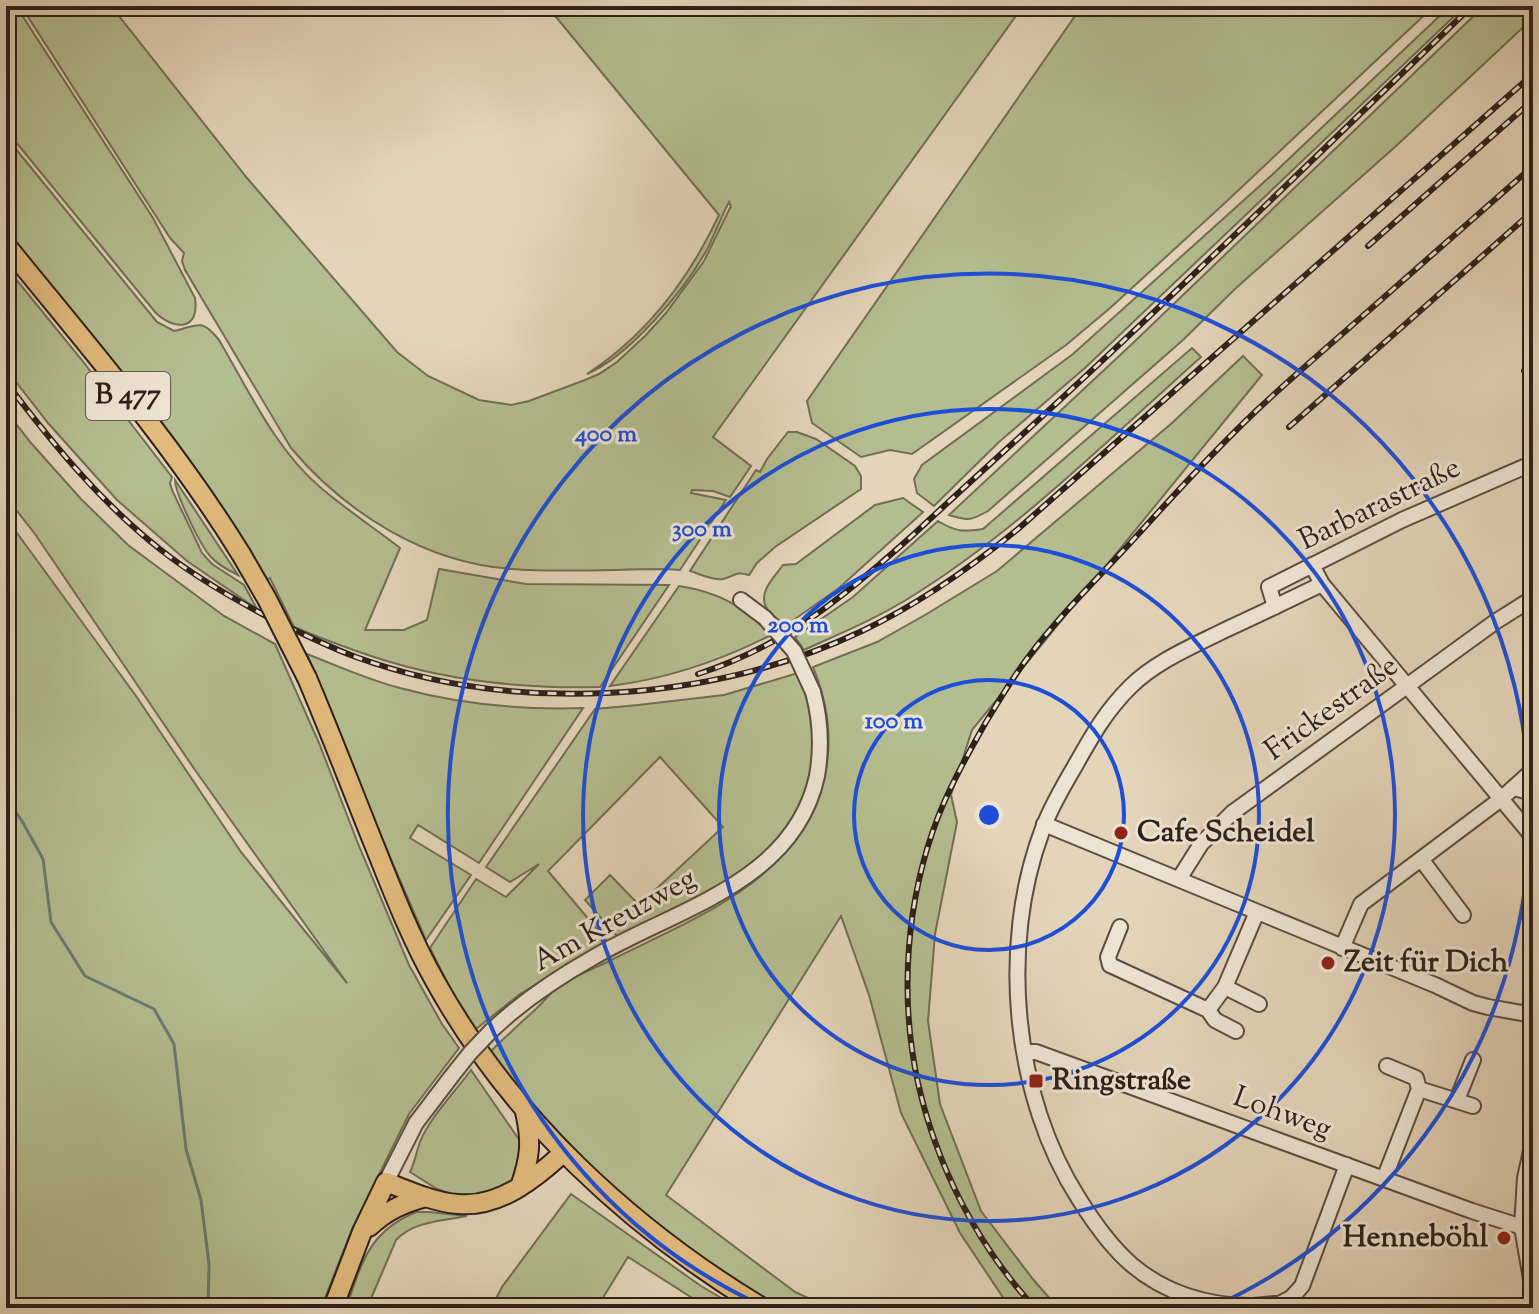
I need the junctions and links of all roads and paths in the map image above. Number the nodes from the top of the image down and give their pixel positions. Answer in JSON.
{"nodes":[{"id":1,"x":6,"y":245,"type":"edge"},
{"id":2,"x":1533,"y":463,"type":"edge"},
{"id":3,"x":1312,"y":565,"type":"junction"},
{"id":4,"x":1322,"y":584,"type":"junction"},
{"id":5,"x":1533,"y":598,"type":"edge"},
{"id":6,"x":741,"y":600,"type":"dead end"},
{"id":7,"x":1275,"y":607,"type":"junction"},
{"id":8,"x":1408,"y":685,"type":"junction"},
{"id":9,"x":1533,"y":770,"type":"edge"},
{"id":10,"x":1514,"y":788,"type":"junction"},
{"id":11,"x":1533,"y":793,"type":"edge"},
{"id":12,"x":1501,"y":799,"type":"junction"},
{"id":13,"x":1044,"y":824,"type":"junction"},
{"id":14,"x":1533,"y":837,"type":"edge"},
{"id":15,"x":1421,"y":859,"type":"junction"},
{"id":16,"x":1179,"y":879,"type":"junction"},
{"id":17,"x":1257,"y":912,"type":"junction"},
{"id":18,"x":1463,"y":915,"type":"dead end"},
{"id":19,"x":1120,"y":927,"type":"dead end"},
{"id":20,"x":1342,"y":948,"type":"junction"},
{"id":21,"x":1225,"y":987,"type":"junction"},
{"id":22,"x":1259,"y":1004,"type":"dead end"},
{"id":23,"x":1208,"y":1010,"type":"junction"},
{"id":24,"x":1533,"y":1015,"type":"edge"},
{"id":25,"x":1236,"y":1031,"type":"dead end"},
{"id":26,"x":1024,"y":1052,"type":"junction"},
{"id":27,"x":1473,"y":1060,"type":"dead end"},
{"id":28,"x":1387,"y":1066,"type":"dead end"},
{"id":29,"x":1419,"y":1089,"type":"junction"},
{"id":30,"x":1457,"y":1100,"type":"junction"},
{"id":31,"x":1473,"y":1106,"type":"dead end"},
{"id":32,"x":523,"y":1107,"type":"junction"},
{"id":33,"x":1533,"y":1142,"type":"edge"},
{"id":34,"x":563,"y":1153,"type":"junction"},
{"id":35,"x":1347,"y":1165,"type":"junction"},
{"id":36,"x":1384,"y":1179,"type":"junction"},
{"id":37,"x":386,"y":1182,"type":"junction"},
{"id":38,"x":520,"y":1187,"type":"junction"},
{"id":39,"x":426,"y":1197,"type":"junction"},
{"id":40,"x":1522,"y":1227,"type":"junction"},
{"id":41,"x":362,"y":1232,"type":"junction"},
{"id":42,"x":1302,"y":1286,"type":"junction"},
{"id":43,"x":1533,"y":1291,"type":"edge"},
{"id":44,"x":1279,"y":1304,"type":"junction"},
{"id":45,"x":333,"y":1308,"type":"edge"},
{"id":46,"x":763,"y":1308,"type":"edge"},
{"id":47,"x":1297,"y":1308,"type":"edge"},
{"id":48,"x":1304,"y":1308,"type":"edge"}],
"edges":[{"from":1,"to":32,"type":"main road","number":"B 477","bridge":true},
{"from":2,"to":3,"type":"street","name":"Barbarastraße"},
{"from":3,"to":4,"type":"street"},
{"from":3,"to":7,"type":"street","name":"Barbarastraße"},
{"from":4,"to":7,"type":"street","name":"Barbarastraße"},
{"from":4,"to":8,"type":"street"},
{"from":5,"to":8,"type":"street","name":"Frickestraße"},
{"from":6,"to":37,"type":"street","name":"Am Kreuzweg","bridge":true},
{"from":7,"to":13,"type":"street","name":"Barbarastraße"},
{"from":8,"to":12,"type":"street"},
{"from":8,"to":16,"type":"street","name":"Frickestraße"},
{"from":9,"to":10,"type":"street"},
{"from":10,"to":11,"type":"street"},
{"from":10,"to":12,"type":"street"},
{"from":12,"to":14,"type":"street"},
{"from":12,"to":15,"type":"street"},
{"from":13,"to":16,"type":"street"},
{"from":13,"to":26,"type":"street"},
{"from":15,"to":18,"type":"street"},
{"from":15,"to":20,"type":"street"},
{"from":16,"to":17,"type":"street"},
{"from":17,"to":20,"type":"street"},
{"from":17,"to":21,"type":"street"},
{"from":19,"to":23,"type":"street"},
{"from":20,"to":24,"type":"street"},
{"from":21,"to":22,"type":"street"},
{"from":21,"to":23,"type":"street"},
{"from":23,"to":25,"type":"street"},
{"from":26,"to":35,"type":"street","name":"Lohweg"},
{"from":26,"to":44,"type":"street"},
{"from":27,"to":30,"type":"street"},
{"from":28,"to":29,"type":"street"},
{"from":29,"to":30,"type":"street"},
{"from":29,"to":36,"type":"street"},
{"from":30,"to":31,"type":"street"},
{"from":32,"to":34,"type":"main road","number":"B 477"},
{"from":32,"to":38,"type":"main road"},
{"from":33,"to":40,"type":"street"},
{"from":34,"to":38,"type":"main road"},
{"from":34,"to":46,"type":"main road","number":"B 477"},
{"from":35,"to":36,"type":"street","name":"Lohweg"},
{"from":35,"to":42,"type":"street"},
{"from":36,"to":40,"type":"street","name":"Lohweg"},
{"from":37,"to":39,"type":"main road"},
{"from":37,"to":41,"type":"main road"},
{"from":38,"to":39,"type":"main road"},
{"from":39,"to":41,"type":"main road"},
{"from":40,"to":43,"type":"street"},
{"from":41,"to":45,"type":"main road"},
{"from":42,"to":44,"type":"street"},
{"from":42,"to":48,"type":"street"},
{"from":44,"to":47,"type":"street"}]}
